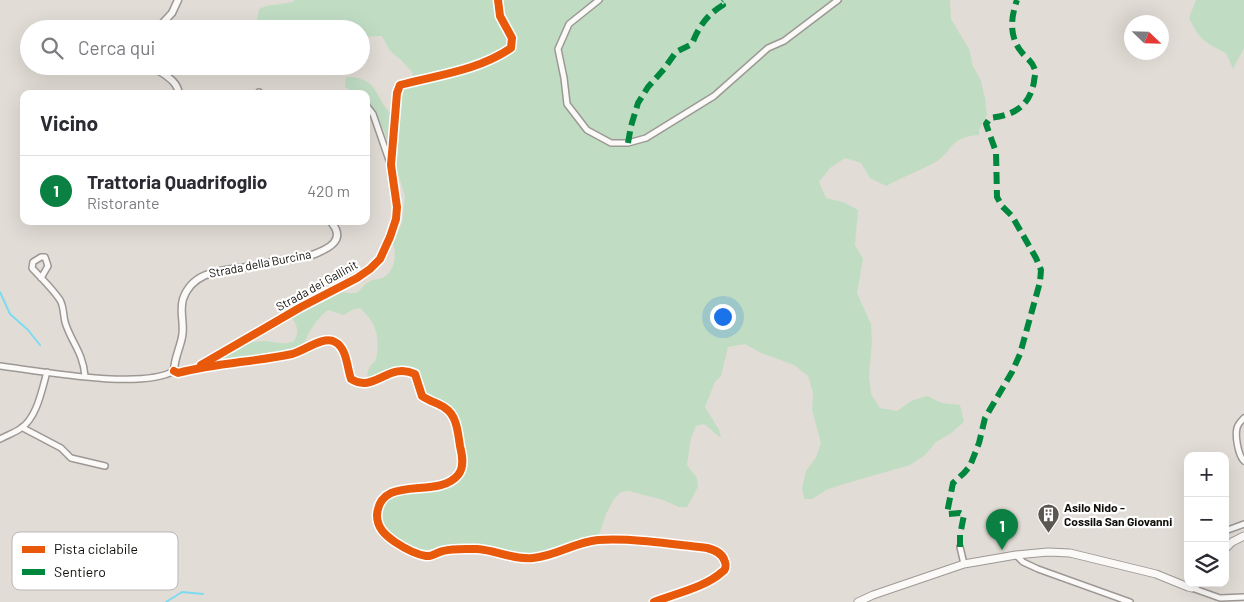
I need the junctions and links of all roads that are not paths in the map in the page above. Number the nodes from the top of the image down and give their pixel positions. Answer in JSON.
{"nodes":[{"id":1,"x":178,"y":0,"type":"edge"},
{"id":2,"x":498,"y":0,"type":"edge"},
{"id":3,"x":599,"y":0,"type":"edge"},
{"id":4,"x":838,"y":0,"type":"edge"},
{"id":5,"x":165,"y":20,"type":"edge"},
{"id":6,"x":165,"y":75,"type":"edge"},
{"id":7,"x":178,"y":90,"type":"edge"},
{"id":8,"x":370,"y":110,"type":"edge"},
{"id":9,"x":391,"y":165,"type":"junction"},
{"id":10,"x":334,"y":225,"type":"edge"},
{"id":11,"x":41,"y":278,"type":"dead end"},
{"id":12,"x":0,"y":366,"type":"edge"},
{"id":13,"x":196,"y":368,"type":"junction"},
{"id":14,"x":174,"y":370,"type":"junction"},
{"id":15,"x":47,"y":372,"type":"junction"},
{"id":16,"x":86,"y":376,"type":"junction"},
{"id":17,"x":1244,"y":418,"type":"edge"},
{"id":18,"x":23,"y":428,"type":"junction"},
{"id":19,"x":0,"y":439,"type":"edge"},
{"id":20,"x":1244,"y":461,"type":"edge"},
{"id":21,"x":104,"y":466,"type":"dead end"},
{"id":22,"x":1244,"y":524,"type":"edge"},
{"id":23,"x":1229,"y":530,"type":"edge"},
{"id":24,"x":1244,"y":536,"type":"edge"},
{"id":25,"x":1229,"y":545,"type":"edge"},
{"id":26,"x":960,"y":547,"type":"dead end"},
{"id":27,"x":1016,"y":555,"type":"junction"},
{"id":28,"x":964,"y":564,"type":"junction"},
{"id":29,"x":1184,"y":582,"type":"edge"},
{"id":30,"x":1198,"y":587,"type":"edge"},
{"id":31,"x":1244,"y":597,"type":"edge"},
{"id":32,"x":654,"y":602,"type":"edge"},
{"id":33,"x":858,"y":602,"type":"edge"},
{"id":34,"x":1130,"y":602,"type":"edge"}],
"edges":[{"from":1,"to":5,"type":"street"},
{"from":2,"to":9,"type":"street","name":"Strada dei Gallinit"},
{"from":3,"to":4,"type":"street"},
{"from":6,"to":7,"type":"street"},
{"from":8,"to":9,"type":"street"},
{"from":9,"to":13,"type":"street","name":"Strada dei Gallinit"},
{"from":10,"to":14,"type":"street","name":"Strada della Burcina"},
{"from":11,"to":16,"type":"street"},
{"from":12,"to":15,"type":"street"},
{"from":13,"to":14,"type":"street"},
{"from":13,"to":32,"type":"street"},
{"from":14,"to":16,"type":"street"},
{"from":15,"to":16,"type":"street"},
{"from":15,"to":18,"type":"street"},
{"from":17,"to":20,"type":"street"},
{"from":18,"to":19,"type":"street"},
{"from":18,"to":21,"type":"street"},
{"from":22,"to":23,"type":"street"},
{"from":24,"to":25,"type":"main road"},
{"from":26,"to":28,"type":"street"},
{"from":27,"to":28,"type":"main road"},
{"from":27,"to":29,"type":"main road"},
{"from":27,"to":34,"type":"street"},
{"from":28,"to":33,"type":"main road"},
{"from":30,"to":31,"type":"street"}]}
